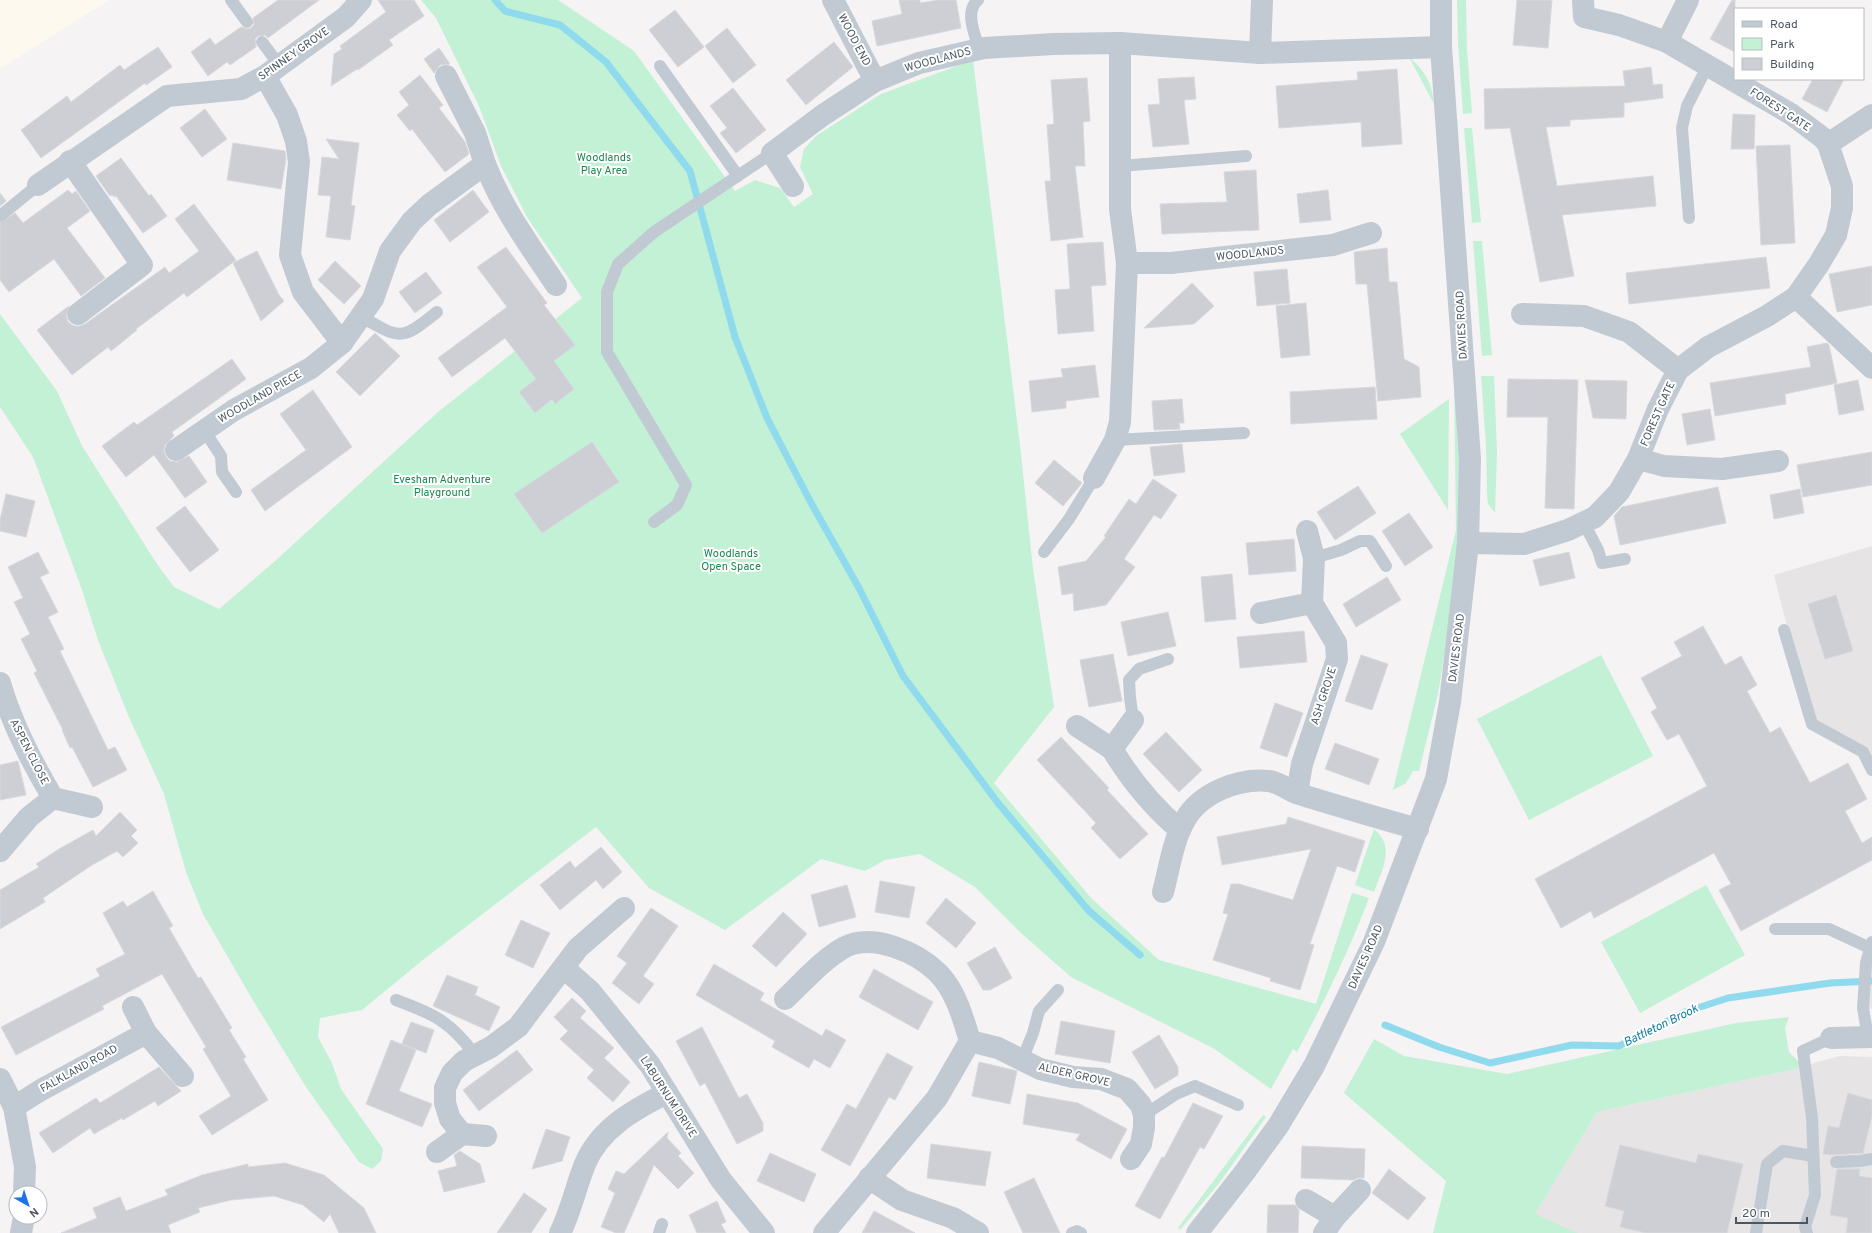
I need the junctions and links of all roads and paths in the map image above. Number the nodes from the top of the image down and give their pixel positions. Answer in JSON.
{"nodes":[{"id":1,"x":231,"y":0,"type":"edge"},
{"id":2,"x":360,"y":0,"type":"edge"},
{"id":3,"x":833,"y":0,"type":"edge"},
{"id":4,"x":978,"y":0,"type":"edge"},
{"id":5,"x":1262,"y":0,"type":"edge"},
{"id":6,"x":1441,"y":0,"type":"edge"},
{"id":7,"x":1583,"y":0,"type":"edge"},
{"id":8,"x":1688,"y":0,"type":"edge"},
{"id":9,"x":248,"y":22,"type":"dead end"},
{"id":10,"x":262,"y":42,"type":"dead end"},
{"id":11,"x":1667,"y":42,"type":"junction"},
{"id":12,"x":1120,"y":43,"type":"junction"},
{"id":13,"x":1441,"y":47,"type":"junction"},
{"id":14,"x":979,"y":49,"type":"junction"},
{"id":15,"x":1260,"y":53,"type":"junction"},
{"id":16,"x":660,"y":66,"type":"dead end"},
{"id":17,"x":1708,"y":66,"type":"junction"},
{"id":18,"x":273,"y":71,"type":"junction"},
{"id":19,"x":446,"y":76,"type":"dead end"},
{"id":20,"x":875,"y":81,"type":"junction"},
{"id":21,"x":1872,"y":115,"type":"edge"},
{"id":22,"x":1828,"y":144,"type":"junction"},
{"id":23,"x":772,"y":153,"type":"junction"},
{"id":24,"x":1246,"y":156,"type":"dead end"},
{"id":25,"x":70,"y":162,"type":"junction"},
{"id":26,"x":485,"y":164,"type":"junction"},
{"id":27,"x":1120,"y":166,"type":"junction"},
{"id":28,"x":738,"y":176,"type":"junction"},
{"id":29,"x":38,"y":185,"type":"joint"},
{"id":30,"x":793,"y":186,"type":"dead end"},
{"id":31,"x":0,"y":216,"type":"edge"},
{"id":32,"x":1689,"y":218,"type":"dead end"},
{"id":33,"x":1371,"y":233,"type":"dead end"},
{"id":34,"x":1127,"y":263,"type":"junction"},
{"id":35,"x":556,"y":285,"type":"dead end"},
{"id":36,"x":1796,"y":297,"type":"junction"},
{"id":37,"x":437,"y":312,"type":"dead end"},
{"id":38,"x":78,"y":314,"type":"dead end"},
{"id":39,"x":1522,"y":314,"type":"dead end"},
{"id":40,"x":362,"y":317,"type":"junction"},
{"id":41,"x":342,"y":343,"type":"junction"},
{"id":42,"x":1872,"y":368,"type":"edge"},
{"id":43,"x":1678,"y":370,"type":"junction"},
{"id":44,"x":204,"y":430,"type":"junction"},
{"id":45,"x":1244,"y":433,"type":"dead end"},
{"id":46,"x":1115,"y":440,"type":"junction"},
{"id":47,"x":176,"y":450,"type":"dead end"},
{"id":48,"x":1638,"y":459,"type":"junction"},
{"id":49,"x":1778,"y":461,"type":"dead end"},
{"id":50,"x":1094,"y":478,"type":"joint"},
{"id":51,"x":236,"y":492,"type":"dead end"},
{"id":52,"x":654,"y":522,"type":"dead end"},
{"id":53,"x":1584,"y":522,"type":"junction"},
{"id":54,"x":1307,"y":531,"type":"dead end"},
{"id":55,"x":1468,"y":543,"type":"junction"},
{"id":56,"x":1044,"y":552,"type":"dead end"},
{"id":57,"x":1314,"y":558,"type":"junction"},
{"id":58,"x":1625,"y":559,"type":"dead end"},
{"id":59,"x":1386,"y":566,"type":"dead end"},
{"id":60,"x":1312,"y":603,"type":"junction"},
{"id":61,"x":1261,"y":613,"type":"dead end"},
{"id":62,"x":1784,"y":630,"type":"dead end"},
{"id":63,"x":1168,"y":659,"type":"dead end"},
{"id":64,"x":0,"y":683,"type":"edge"},
{"id":65,"x":1133,"y":720,"type":"joint"},
{"id":66,"x":1077,"y":726,"type":"dead end"},
{"id":67,"x":1112,"y":749,"type":"junction"},
{"id":68,"x":1872,"y":770,"type":"edge"},
{"id":69,"x":1297,"y":793,"type":"junction"},
{"id":70,"x":53,"y":798,"type":"junction"},
{"id":71,"x":92,"y":807,"type":"dead end"},
{"id":72,"x":1180,"y":830,"type":"junction"},
{"id":73,"x":1418,"y":830,"type":"junction"},
{"id":74,"x":0,"y":851,"type":"edge"},
{"id":75,"x":1163,"y":892,"type":"dead end"},
{"id":76,"x":624,"y":908,"type":"dead end"},
{"id":77,"x":1775,"y":929,"type":"dead end"},
{"id":78,"x":1871,"y":945,"type":"edge"},
{"id":79,"x":564,"y":968,"type":"junction"},
{"id":80,"x":1058,"y":990,"type":"dead end"},
{"id":81,"x":785,"y":999,"type":"dead end"},
{"id":82,"x":396,"y":1000,"type":"dead end"},
{"id":83,"x":133,"y":1007,"type":"dead end"},
{"id":84,"x":146,"y":1033,"type":"junction"},
{"id":85,"x":1870,"y":1037,"type":"edge"},
{"id":86,"x":1831,"y":1038,"type":"joint"},
{"id":87,"x":970,"y":1041,"type":"junction"},
{"id":88,"x":475,"y":1055,"type":"junction"},
{"id":89,"x":1022,"y":1060,"type":"junction"},
{"id":90,"x":183,"y":1076,"type":"dead end"},
{"id":91,"x":0,"y":1079,"type":"edge"},
{"id":92,"x":667,"y":1093,"type":"junction"},
{"id":93,"x":1238,"y":1105,"type":"dead end"},
{"id":94,"x":14,"y":1107,"type":"junction"},
{"id":95,"x":1144,"y":1115,"type":"junction"},
{"id":96,"x":462,"y":1134,"type":"junction"},
{"id":97,"x":486,"y":1136,"type":"dead end"},
{"id":98,"x":437,"y":1152,"type":"dead end"},
{"id":99,"x":1813,"y":1156,"type":"junction"},
{"id":100,"x":1131,"y":1159,"type":"dead end"},
{"id":101,"x":1872,"y":1159,"type":"edge"},
{"id":102,"x":1836,"y":1162,"type":"dead end"},
{"id":103,"x":869,"y":1178,"type":"junction"},
{"id":104,"x":24,"y":1185,"type":"edge"},
{"id":105,"x":1360,"y":1190,"type":"dead end"},
{"id":106,"x":1306,"y":1200,"type":"dead end"},
{"id":107,"x":1330,"y":1225,"type":"edge"},
{"id":108,"x":563,"y":1232,"type":"edge"},
{"id":109,"x":764,"y":1233,"type":"edge"},
{"id":110,"x":824,"y":1233,"type":"edge"},
{"id":111,"x":978,"y":1233,"type":"edge"},
{"id":112,"x":1072,"y":1233,"type":"edge"},
{"id":113,"x":1080,"y":1233,"type":"edge"},
{"id":114,"x":1197,"y":1233,"type":"edge"},
{"id":115,"x":1756,"y":1233,"type":"edge"},
{"id":116,"x":1807,"y":1233,"type":"edge"}],
"edges":[{"from":1,"to":9,"type":"lane"},
{"from":2,"to":18,"type":"street","name":"SPINNEY GROVE"},
{"from":3,"to":20,"type":"street","name":"WOOD END"},
{"from":4,"to":14,"type":"lane"},
{"from":5,"to":15,"type":"street"},
{"from":6,"to":13,"type":"street","name":"DAVIES ROAD"},
{"from":7,"to":11,"type":"street","name":"FOREST GATE"},
{"from":8,"to":11,"type":"street"},
{"from":10,"to":18,"type":"lane"},
{"from":11,"to":17,"type":"street","name":"FOREST GATE"},
{"from":12,"to":14,"type":"street","name":"WOODLANDS"},
{"from":12,"to":15,"type":"street","name":"WOODLANDS"},
{"from":12,"to":27,"type":"street"},
{"from":13,"to":15,"type":"street","name":"WOODLANDS"},
{"from":13,"to":55,"type":"street","name":"DAVIES ROAD"},
{"from":14,"to":20,"type":"street","name":"WOODLANDS"},
{"from":16,"to":28,"type":"lane"},
{"from":17,"to":22,"type":"street","name":"FOREST GATE"},
{"from":17,"to":32,"type":"lane"},
{"from":18,"to":25,"type":"street","name":"SPINNEY GROVE"},
{"from":18,"to":41,"type":"street"},
{"from":19,"to":26,"type":"street"},
{"from":20,"to":23,"type":"street","name":"WOODLANDS"},
{"from":21,"to":22,"type":"street"},
{"from":22,"to":36,"type":"street","name":"FOREST GATE"},
{"from":23,"to":28,"type":"lane"},
{"from":23,"to":30,"type":"street"},
{"from":24,"to":27,"type":"lane"},
{"from":25,"to":29,"type":"street","name":"SPINNEY GROVE"},
{"from":25,"to":38,"type":"street"},
{"from":26,"to":35,"type":"street"},
{"from":26,"to":40,"type":"street","name":"WOODLAND PIECE"},
{"from":27,"to":34,"type":"street"},
{"from":28,"to":52,"type":"lane"},
{"from":29,"to":31,"type":"lane"},
{"from":33,"to":34,"type":"street","name":"WOODLANDS"},
{"from":34,"to":46,"type":"street"},
{"from":36,"to":42,"type":"street"},
{"from":36,"to":43,"type":"street","name":"FOREST GATE"},
{"from":37,"to":40,"type":"lane"},
{"from":39,"to":43,"type":"street","name":"FOREST GATE"},
{"from":40,"to":41,"type":"street","name":"WOODLAND PIECE"},
{"from":41,"to":44,"type":"street","name":"WOODLAND PIECE"},
{"from":43,"to":48,"type":"street","name":"FOREST GATE"},
{"from":44,"to":47,"type":"street","name":"WOODLAND PIECE"},
{"from":44,"to":51,"type":"lane"},
{"from":45,"to":46,"type":"lane"},
{"from":46,"to":50,"type":"street"},
{"from":48,"to":49,"type":"street","name":"FOREST GATE"},
{"from":48,"to":53,"type":"street","name":"FOREST GATE"},
{"from":50,"to":56,"type":"lane"},
{"from":53,"to":55,"type":"street","name":"FOREST GATE"},
{"from":53,"to":58,"type":"lane"},
{"from":54,"to":57,"type":"street"},
{"from":55,"to":73,"type":"street","name":"DAVIES ROAD"},
{"from":57,"to":59,"type":"lane"},
{"from":57,"to":60,"type":"street"},
{"from":60,"to":61,"type":"street"},
{"from":60,"to":69,"type":"street","name":"ASH GROVE"},
{"from":62,"to":68,"type":"lane"},
{"from":63,"to":65,"type":"lane"},
{"from":64,"to":70,"type":"street","name":"ASPEN CLOSE"},
{"from":65,"to":67,"type":"street"},
{"from":66,"to":67,"type":"street"},
{"from":67,"to":72,"type":"street"},
{"from":69,"to":72,"type":"street"},
{"from":69,"to":73,"type":"street"},
{"from":70,"to":71,"type":"street","name":"ASPEN CLOSE"},
{"from":70,"to":74,"type":"street","name":"ASPEN CLOSE"},
{"from":72,"to":75,"type":"street"},
{"from":73,"to":114,"type":"street","name":"DAVIES ROAD"},
{"from":76,"to":79,"type":"street"},
{"from":77,"to":78,"type":"lane"},
{"from":78,"to":85,"type":"lane"},
{"from":79,"to":88,"type":"street"},
{"from":79,"to":92,"type":"street","name":"LABURNUM DRIVE"},
{"from":80,"to":89,"type":"lane"},
{"from":81,"to":87,"type":"street"},
{"from":82,"to":88,"type":"lane"},
{"from":83,"to":84,"type":"street"},
{"from":84,"to":90,"type":"street"},
{"from":84,"to":94,"type":"street","name":"FALKLAND ROAD"},
{"from":85,"to":86,"type":"street"},
{"from":86,"to":99,"type":"lane"},
{"from":87,"to":89,"type":"street","name":"ALDER GROVE"},
{"from":87,"to":103,"type":"street"},
{"from":88,"to":96,"type":"street"},
{"from":89,"to":95,"type":"street","name":"ALDER GROVE"},
{"from":91,"to":94,"type":"street"},
{"from":92,"to":108,"type":"street"},
{"from":92,"to":109,"type":"street","name":"LABURNUM DRIVE"},
{"from":93,"to":95,"type":"lane"},
{"from":94,"to":104,"type":"street"},
{"from":95,"to":100,"type":"street"},
{"from":96,"to":97,"type":"street"},
{"from":96,"to":98,"type":"street"},
{"from":99,"to":115,"type":"lane"},
{"from":99,"to":116,"type":"lane"},
{"from":101,"to":102,"type":"lane"},
{"from":103,"to":110,"type":"street"},
{"from":103,"to":111,"type":"street"},
{"from":105,"to":107,"type":"street"},
{"from":106,"to":107,"type":"street"},
{"from":112,"to":113,"type":"lane"}]}
